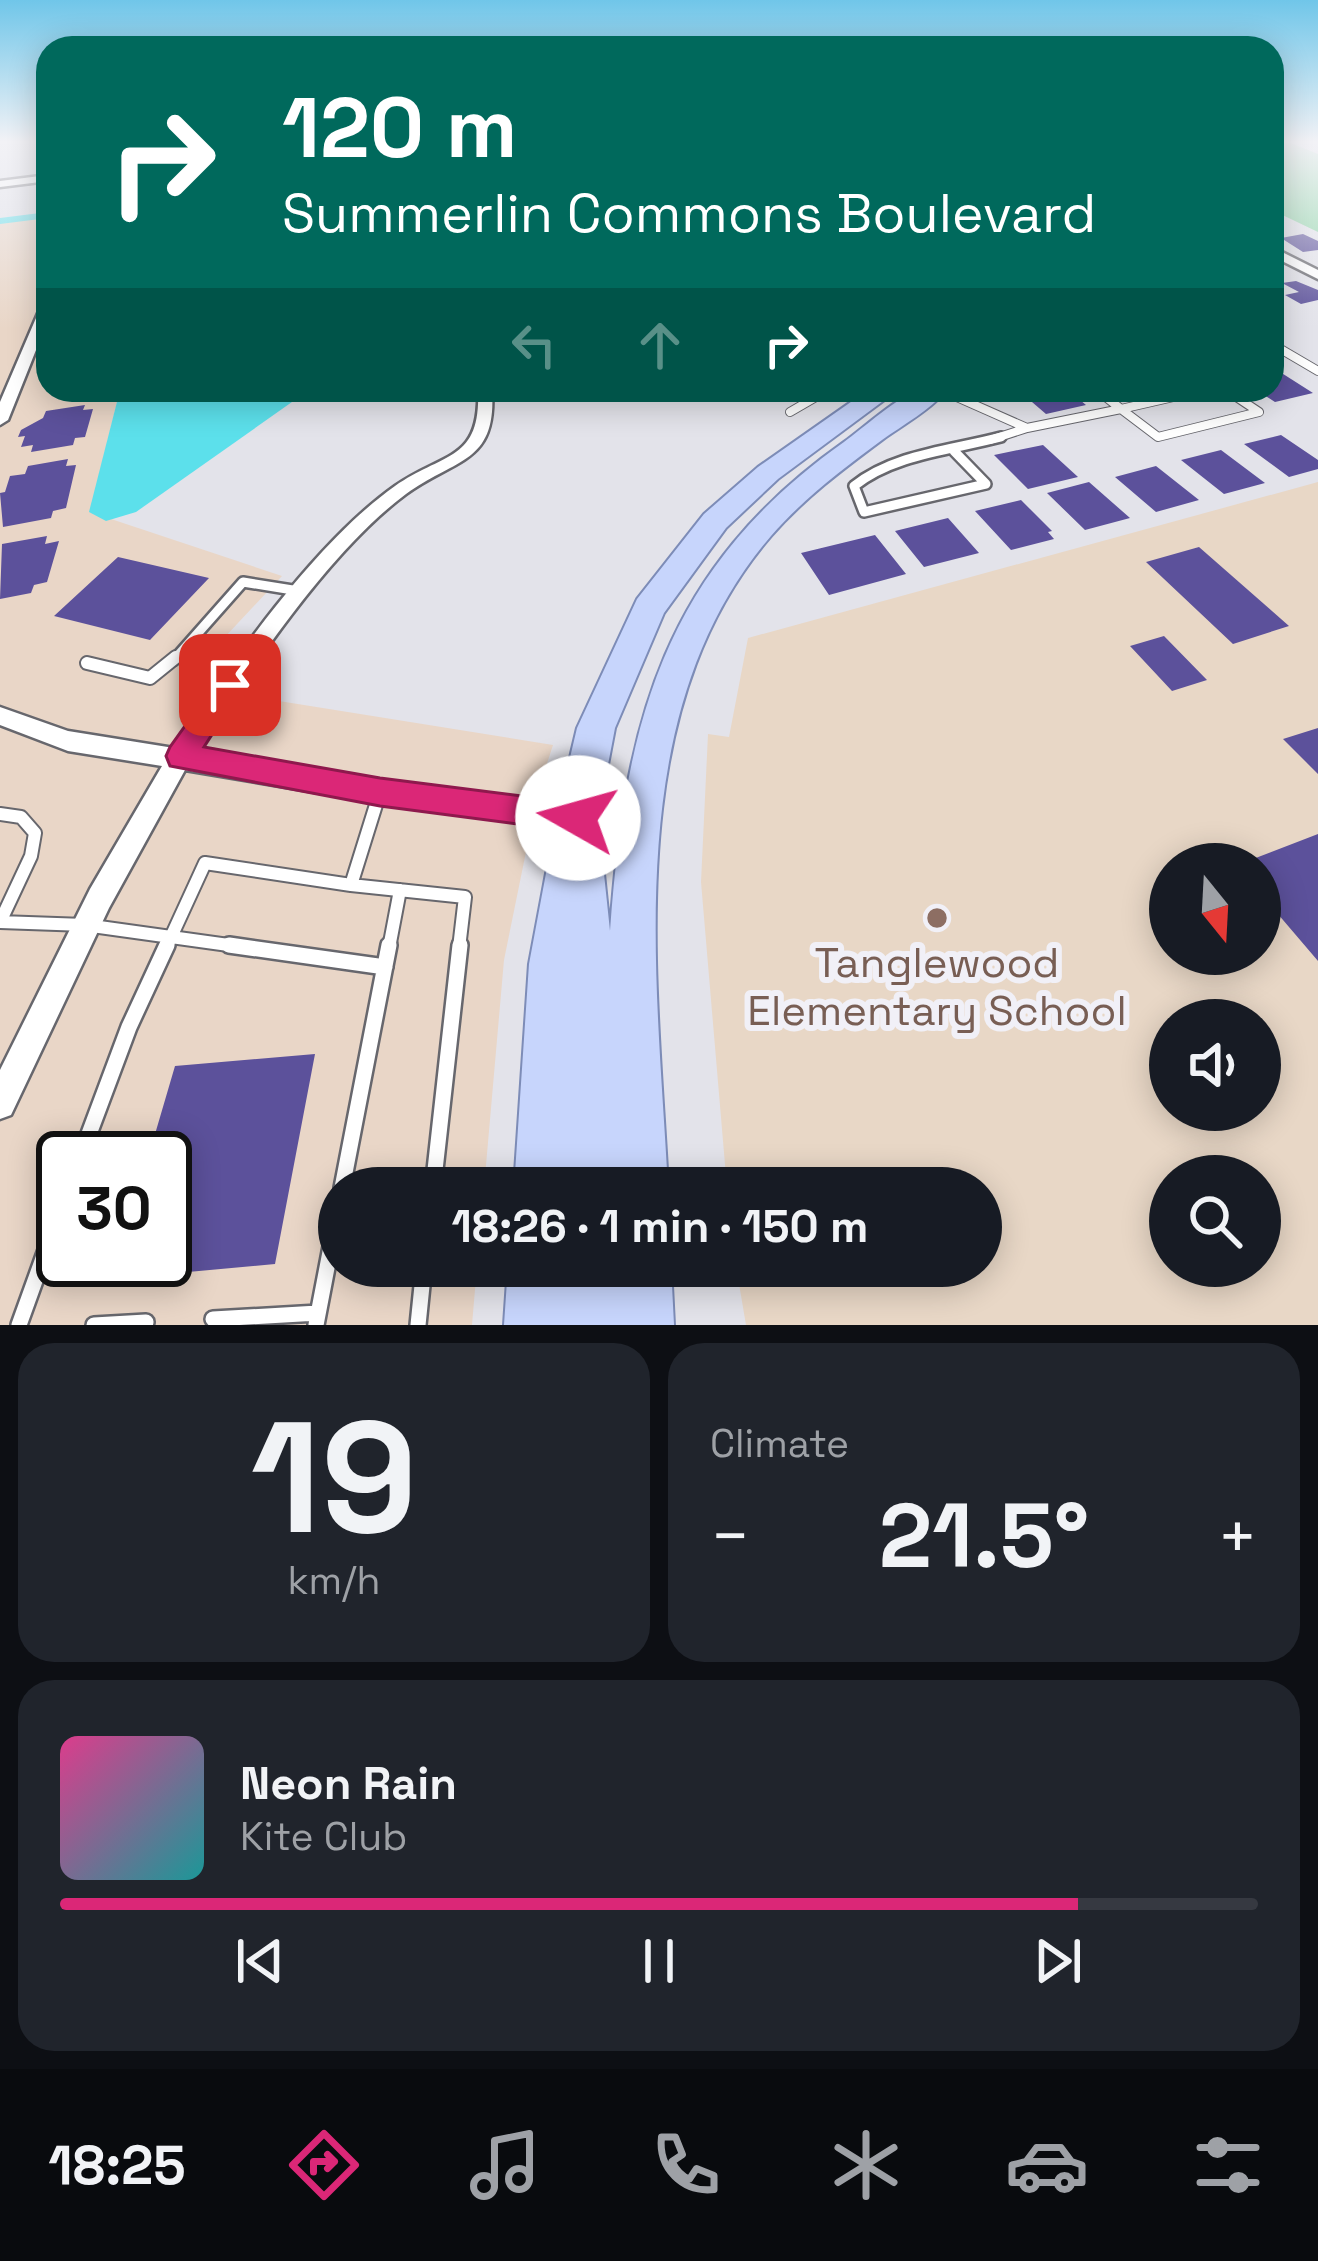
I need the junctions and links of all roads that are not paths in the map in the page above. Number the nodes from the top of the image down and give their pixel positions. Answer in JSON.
{"nodes":[{"id":1,"x":1284,"y":257,"type":"edge"},
{"id":2,"x":1318,"y":275,"type":"edge"},
{"id":3,"x":36,"y":333,"type":"edge"},
{"id":4,"x":1284,"y":351,"type":"edge"},
{"id":5,"x":1318,"y":371,"type":"edge"},
{"id":6,"x":486,"y":402,"type":"edge"},
{"id":7,"x":808,"y":402,"type":"edge"},
{"id":8,"x":868,"y":402,"type":"edge"},
{"id":9,"x":920,"y":402,"type":"edge"},
{"id":10,"x":965,"y":402,"type":"edge"},
{"id":11,"x":1112,"y":402,"type":"edge"},
{"id":12,"x":1152,"y":402,"type":"edge"},
{"id":13,"x":1243,"y":402,"type":"edge"},
{"id":14,"x":1121,"y":409,"type":"junction"},
{"id":15,"x":790,"y":412,"type":"dead end"},
{"id":16,"x":0,"y":421,"type":"edge"},
{"id":17,"x":1027,"y":428,"type":"junction"},
{"id":18,"x":954,"y":451,"type":"junction"},
{"id":19,"x":302,"y":592,"type":"junction"},
{"id":20,"x":87,"y":663,"type":"dead end"},
{"id":21,"x":0,"y":716,"type":"edge"},
{"id":22,"x":181,"y":756,"type":"junction"},
{"id":23,"x":380,"y":792,"type":"junction"},
{"id":24,"x":0,"y":814,"type":"edge"},
{"id":25,"x":578,"y":818,"type":"junction"},
{"id":26,"x":351,"y":885,"type":"junction"},
{"id":27,"x":400,"y":890,"type":"junction"},
{"id":28,"x":1,"y":921,"type":"edge"},
{"id":29,"x":85,"y":925,"type":"junction"},
{"id":30,"x":171,"y":938,"type":"junction"},
{"id":31,"x":385,"y":967,"type":"junction"},
{"id":32,"x":0,"y":1104,"type":"edge"},
{"id":33,"x":90,"y":1131,"type":"edge"},
{"id":34,"x":346,"y":1167,"type":"edge"},
{"id":35,"x":435,"y":1167,"type":"edge"},
{"id":36,"x":543,"y":1167,"type":"edge"},
{"id":37,"x":585,"y":1167,"type":"edge"},
{"id":38,"x":640,"y":1167,"type":"edge"},
{"id":39,"x":36,"y":1280,"type":"edge"},
{"id":40,"x":323,"y":1287,"type":"edge"},
{"id":41,"x":422,"y":1287,"type":"edge"},
{"id":42,"x":537,"y":1287,"type":"edge"},
{"id":43,"x":583,"y":1287,"type":"edge"},
{"id":44,"x":642,"y":1287,"type":"edge"},
{"id":45,"x":213,"y":1318,"type":"dead end"},
{"id":46,"x":317,"y":1319,"type":"edge"},
{"id":47,"x":272,"y":1320,"type":"edge"},
{"id":48,"x":146,"y":1322,"type":"dead end"},
{"id":49,"x":20,"y":1325,"type":"edge"},
{"id":50,"x":94,"y":1325,"type":"edge"},
{"id":51,"x":418,"y":1325,"type":"edge"},
{"id":52,"x":535,"y":1325,"type":"edge"},
{"id":53,"x":582,"y":1325,"type":"edge"},
{"id":54,"x":643,"y":1325,"type":"edge"}],
"edges":[{"from":1,"to":2,"type":"street"},
{"from":3,"to":16,"type":"street"},
{"from":4,"to":5,"type":"lane"},
{"from":6,"to":19,"type":"street"},
{"from":7,"to":15,"type":"lane"},
{"from":8,"to":25,"type":"main road"},
{"from":9,"to":38,"type":"main road"},
{"from":10,"to":17,"type":"lane"},
{"from":11,"to":14,"type":"lane"},
{"from":12,"to":14,"type":"lane"},
{"from":13,"to":14,"type":"lane"},
{"from":14,"to":17,"type":"lane"},
{"from":17,"to":18,"type":"lane"},
{"from":18,"to":18,"type":"lane"},
{"from":19,"to":20,"type":"lane"},
{"from":19,"to":22,"type":"street"},
{"from":21,"to":22,"type":"street"},
{"from":22,"to":23,"type":"street"},
{"from":22,"to":29,"type":"street"},
{"from":23,"to":25,"type":"street"},
{"from":23,"to":26,"type":"lane"},
{"from":24,"to":28,"type":"lane"},
{"from":25,"to":36,"type":"main road"},
{"from":25,"to":37,"type":"main road"},
{"from":26,"to":27,"type":"lane"},
{"from":26,"to":30,"type":"lane"},
{"from":27,"to":31,"type":"lane"},
{"from":27,"to":35,"type":"lane"},
{"from":28,"to":29,"type":"lane"},
{"from":29,"to":30,"type":"lane"},
{"from":29,"to":32,"type":"street"},
{"from":30,"to":31,"type":"lane"},
{"from":30,"to":33,"type":"lane"},
{"from":31,"to":34,"type":"lane"},
{"from":39,"to":49,"type":"lane"},
{"from":40,"to":46,"type":"lane"},
{"from":41,"to":51,"type":"lane"},
{"from":42,"to":52,"type":"main road"},
{"from":43,"to":53,"type":"main road"},
{"from":44,"to":54,"type":"main road"},
{"from":45,"to":47,"type":"lane"},
{"from":46,"to":47,"type":"lane"},
{"from":48,"to":50,"type":"lane"}]}
